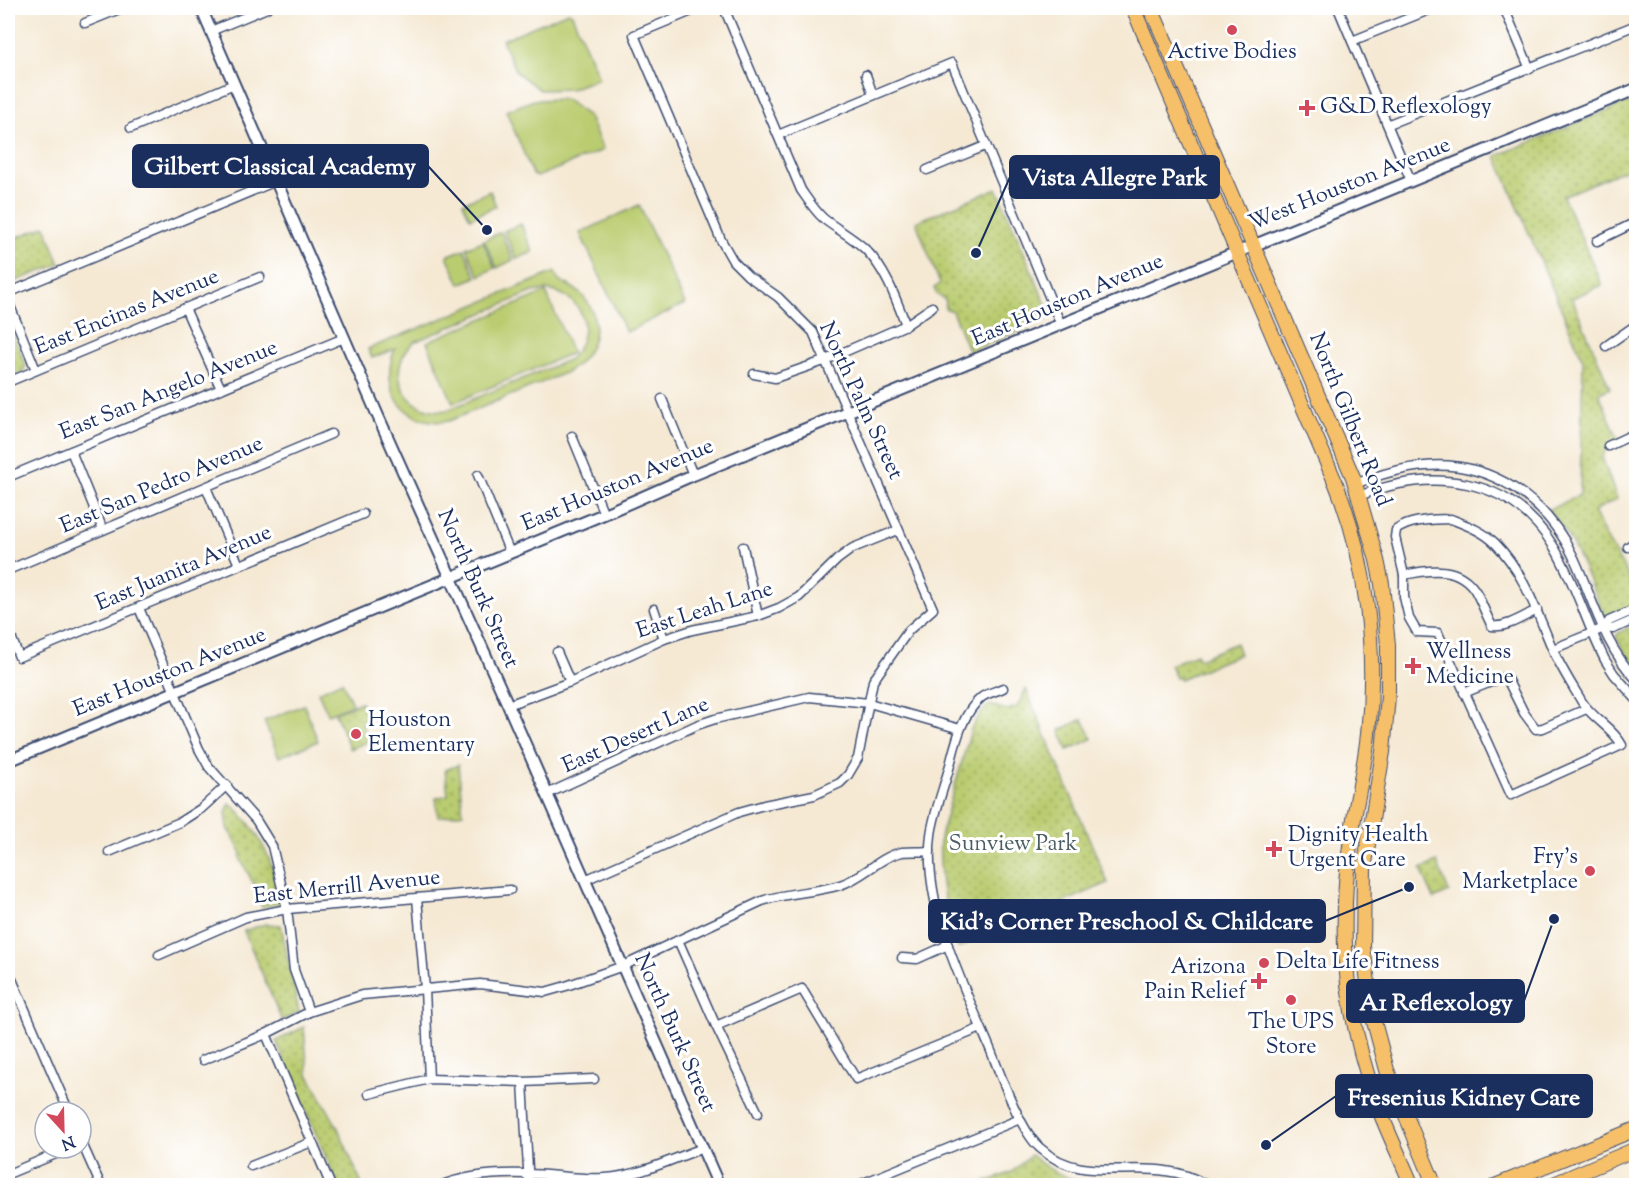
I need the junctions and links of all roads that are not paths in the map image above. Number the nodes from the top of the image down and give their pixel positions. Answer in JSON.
{"nodes":[{"id":1,"x":122,"y":8,"type":"edge"},
{"id":2,"x":201,"y":8,"type":"edge"},
{"id":3,"x":267,"y":8,"type":"edge"},
{"id":4,"x":699,"y":8,"type":"edge"},
{"id":5,"x":724,"y":8,"type":"edge"},
{"id":6,"x":1134,"y":8,"type":"edge"},
{"id":7,"x":1151,"y":8,"type":"edge"},
{"id":8,"x":1338,"y":8,"type":"edge"},
{"id":9,"x":1434,"y":8,"type":"edge"},
{"id":10,"x":1504,"y":8,"type":"edge"},
{"id":11,"x":85,"y":23,"type":"dead end"},
{"id":12,"x":1636,"y":26,"type":"edge"},
{"id":13,"x":211,"y":31,"type":"junction"},
{"id":14,"x":1352,"y":41,"type":"junction"},
{"id":15,"x":1530,"y":69,"type":"junction"},
{"id":16,"x":866,"y":75,"type":"dead end"},
{"id":17,"x":234,"y":84,"type":"junction"},
{"id":18,"x":1636,"y":89,"type":"edge"},
{"id":19,"x":873,"y":96,"type":"junction"},
{"id":20,"x":1389,"y":124,"type":"junction"},
{"id":21,"x":131,"y":128,"type":"dead end"},
{"id":22,"x":778,"y":135,"type":"junction"},
{"id":23,"x":986,"y":146,"type":"junction"},
{"id":24,"x":927,"y":170,"type":"dead end"},
{"id":25,"x":276,"y":181,"type":"junction"},
{"id":26,"x":1412,"y":181,"type":"junction"},
{"id":27,"x":1636,"y":222,"type":"edge"},
{"id":28,"x":1598,"y":241,"type":"dead end"},
{"id":29,"x":1245,"y":248,"type":"junction"},
{"id":30,"x":260,"y":277,"type":"dead end"},
{"id":31,"x":8,"y":292,"type":"edge"},
{"id":32,"x":8,"y":301,"type":"edge"},
{"id":33,"x":932,"y":307,"type":"dead end"},
{"id":34,"x":185,"y":308,"type":"junction"},
{"id":35,"x":906,"y":325,"type":"junction"},
{"id":36,"x":1061,"y":325,"type":"junction"},
{"id":37,"x":1636,"y":325,"type":"edge"},
{"id":38,"x":344,"y":338,"type":"junction"},
{"id":39,"x":1606,"y":346,"type":"dead end"},
{"id":40,"x":825,"y":360,"type":"junction"},
{"id":41,"x":36,"y":370,"type":"junction"},
{"id":42,"x":754,"y":374,"type":"dead end"},
{"id":43,"x":8,"y":382,"type":"edge"},
{"id":44,"x":221,"y":389,"type":"junction"},
{"id":45,"x":662,"y":399,"type":"dead end"},
{"id":46,"x":848,"y":412,"type":"junction"},
{"id":47,"x":1636,"y":433,"type":"edge"},
{"id":48,"x":331,"y":434,"type":"dead end"},
{"id":49,"x":572,"y":436,"type":"dead end"},
{"id":50,"x":1608,"y":446,"type":"dead end"},
{"id":51,"x":70,"y":451,"type":"junction"},
{"id":52,"x":478,"y":475,"type":"dead end"},
{"id":53,"x":693,"y":475,"type":"junction"},
{"id":54,"x":8,"y":477,"type":"edge"},
{"id":55,"x":206,"y":487,"type":"junction"},
{"id":56,"x":1357,"y":490,"type":"junction"},
{"id":57,"x":363,"y":514,"type":"dead end"},
{"id":58,"x":604,"y":514,"type":"junction"},
{"id":59,"x":103,"y":530,"type":"junction"},
{"id":60,"x":898,"y":530,"type":"junction"},
{"id":61,"x":1636,"y":541,"type":"edge"},
{"id":62,"x":743,"y":547,"type":"dead end"},
{"id":63,"x":1628,"y":547,"type":"dead end"},
{"id":64,"x":510,"y":553,"type":"junction"},
{"id":65,"x":239,"y":565,"type":"junction"},
{"id":66,"x":8,"y":570,"type":"edge"},
{"id":67,"x":1404,"y":575,"type":"junction"},
{"id":68,"x":451,"y":578,"type":"junction"},
{"id":69,"x":139,"y":608,"type":"junction"},
{"id":70,"x":654,"y":609,"type":"dead end"},
{"id":71,"x":1636,"y":609,"type":"edge"},
{"id":72,"x":1537,"y":610,"type":"junction"},
{"id":73,"x":758,"y":616,"type":"junction"},
{"id":74,"x":1636,"y":619,"type":"edge"},
{"id":75,"x":1604,"y":628,"type":"junction"},
{"id":76,"x":8,"y":629,"type":"edge"},
{"id":77,"x":1592,"y":633,"type":"junction"},
{"id":78,"x":664,"y":639,"type":"junction"},
{"id":79,"x":1553,"y":649,"type":"junction"},
{"id":80,"x":557,"y":652,"type":"dead end"},
{"id":81,"x":1636,"y":679,"type":"edge"},
{"id":82,"x":570,"y":682,"type":"junction"},
{"id":83,"x":1003,"y":688,"type":"dead end"},
{"id":84,"x":174,"y":692,"type":"junction"},
{"id":85,"x":1464,"y":693,"type":"junction"},
{"id":86,"x":1636,"y":699,"type":"edge"},
{"id":87,"x":869,"y":703,"type":"junction"},
{"id":88,"x":508,"y":705,"type":"junction"},
{"id":89,"x":1586,"y":709,"type":"junction"},
{"id":90,"x":960,"y":729,"type":"junction"},
{"id":91,"x":8,"y":760,"type":"edge"},
{"id":92,"x":227,"y":786,"type":"junction"},
{"id":93,"x":547,"y":794,"type":"junction"},
{"id":94,"x":930,"y":851,"type":"junction"},
{"id":95,"x":109,"y":852,"type":"dead end"},
{"id":96,"x":585,"y":880,"type":"junction"},
{"id":97,"x":510,"y":890,"type":"dead end"},
{"id":98,"x":417,"y":898,"type":"junction"},
{"id":99,"x":287,"y":909,"type":"junction"},
{"id":100,"x":678,"y":940,"type":"junction"},
{"id":101,"x":948,"y":945,"type":"junction"},
{"id":102,"x":159,"y":955,"type":"dead end"},
{"id":103,"x":902,"y":958,"type":"dead end"},
{"id":104,"x":623,"y":966,"type":"junction"},
{"id":105,"x":8,"y":970,"type":"edge"},
{"id":106,"x":425,"y":989,"type":"junction"},
{"id":107,"x":309,"y":1012,"type":"junction"},
{"id":108,"x":1373,"y":1018,"type":"junction"},
{"id":109,"x":1355,"y":1020,"type":"junction"},
{"id":110,"x":716,"y":1026,"type":"junction"},
{"id":111,"x":981,"y":1028,"type":"junction"},
{"id":112,"x":266,"y":1034,"type":"junction"},
{"id":113,"x":203,"y":1060,"type":"dead end"},
{"id":114,"x":429,"y":1079,"type":"junction"},
{"id":115,"x":594,"y":1079,"type":"dead end"},
{"id":116,"x":523,"y":1082,"type":"junction"},
{"id":117,"x":369,"y":1094,"type":"dead end"},
{"id":118,"x":64,"y":1100,"type":"edge"},
{"id":119,"x":758,"y":1113,"type":"dead end"},
{"id":120,"x":1020,"y":1119,"type":"junction"},
{"id":121,"x":1636,"y":1129,"type":"edge"},
{"id":122,"x":312,"y":1142,"type":"junction"},
{"id":123,"x":703,"y":1148,"type":"junction"},
{"id":124,"x":1636,"y":1149,"type":"edge"},
{"id":125,"x":41,"y":1160,"type":"edge"},
{"id":126,"x":89,"y":1160,"type":"edge"},
{"id":127,"x":250,"y":1166,"type":"dead end"},
{"id":128,"x":8,"y":1174,"type":"edge"},
{"id":129,"x":527,"y":1174,"type":"junction"},
{"id":130,"x":101,"y":1185,"type":"edge"},
{"id":131,"x":331,"y":1185,"type":"edge"},
{"id":132,"x":440,"y":1185,"type":"edge"},
{"id":133,"x":529,"y":1185,"type":"edge"},
{"id":134,"x":719,"y":1185,"type":"edge"},
{"id":135,"x":856,"y":1185,"type":"edge"},
{"id":136,"x":1209,"y":1185,"type":"edge"},
{"id":137,"x":1412,"y":1185,"type":"edge"},
{"id":138,"x":1435,"y":1185,"type":"edge"},
{"id":139,"x":1495,"y":1185,"type":"edge"},
{"id":140,"x":1550,"y":1185,"type":"edge"}],
"edges":[{"from":1,"to":11,"type":"street"},
{"from":2,"to":13,"type":"street","name":"North Burk Street"},
{"from":3,"to":13,"type":"street"},
{"from":4,"to":40,"type":"street","name":"North Palm Street"},
{"from":5,"to":22,"type":"street"},
{"from":6,"to":29,"type":"main road","name":"North Gilbert Road"},
{"from":7,"to":29,"type":"main road","name":"North Gilbert Road"},
{"from":8,"to":14,"type":"street"},
{"from":9,"to":14,"type":"street"},
{"from":10,"to":15,"type":"street"},
{"from":12,"to":15,"type":"street"},
{"from":13,"to":17,"type":"street","name":"North Burk Street"},
{"from":14,"to":20,"type":"street"},
{"from":15,"to":20,"type":"street"},
{"from":16,"to":19,"type":"street"},
{"from":17,"to":21,"type":"street"},
{"from":17,"to":25,"type":"street","name":"North Burk Street"},
{"from":18,"to":26,"type":"street","name":"West Houston Avenue"},
{"from":19,"to":22,"type":"street"},
{"from":19,"to":23,"type":"street"},
{"from":20,"to":26,"type":"street"},
{"from":22,"to":35,"type":"street"},
{"from":23,"to":24,"type":"street"},
{"from":23,"to":36,"type":"street"},
{"from":25,"to":31,"type":"street"},
{"from":25,"to":38,"type":"street","name":"North Burk Street"},
{"from":26,"to":29,"type":"street","name":"West Houston Avenue"},
{"from":27,"to":28,"type":"street"},
{"from":29,"to":36,"type":"street","name":"East Houston Avenue"},
{"from":29,"to":56,"type":"main road","name":"North Gilbert Road"},
{"from":29,"to":109,"type":"main road","name":"North Gilbert Road"},
{"from":30,"to":34,"type":"street","name":"East Encinas Avenue"},
{"from":32,"to":41,"type":"street"},
{"from":33,"to":35,"type":"street"},
{"from":34,"to":41,"type":"street","name":"East Encinas Avenue"},
{"from":34,"to":44,"type":"street"},
{"from":35,"to":40,"type":"street"},
{"from":36,"to":46,"type":"street","name":"East Houston Avenue"},
{"from":37,"to":39,"type":"street"},
{"from":38,"to":44,"type":"street","name":"East San Angelo Avenue"},
{"from":38,"to":68,"type":"street","name":"North Burk Street"},
{"from":40,"to":42,"type":"street"},
{"from":40,"to":46,"type":"street","name":"North Palm Street"},
{"from":41,"to":43,"type":"street","name":"East Encinas Avenue"},
{"from":44,"to":51,"type":"street","name":"East San Angelo Avenue"},
{"from":45,"to":53,"type":"street"},
{"from":46,"to":53,"type":"street","name":"East Houston Avenue"},
{"from":46,"to":60,"type":"street","name":"North Palm Street"},
{"from":47,"to":50,"type":"street"},
{"from":48,"to":55,"type":"street","name":"East San Pedro Avenue"},
{"from":49,"to":58,"type":"street"},
{"from":51,"to":54,"type":"street","name":"East San Angelo Avenue"},
{"from":51,"to":59,"type":"street"},
{"from":52,"to":64,"type":"street"},
{"from":53,"to":58,"type":"street","name":"East Houston Avenue"},
{"from":55,"to":59,"type":"street","name":"East San Pedro Avenue"},
{"from":55,"to":65,"type":"street"},
{"from":56,"to":75,"type":"street"},
{"from":56,"to":77,"type":"street"},
{"from":56,"to":108,"type":"main road","name":"North Gilbert Road"},
{"from":57,"to":65,"type":"street","name":"East Juanita Avenue"},
{"from":58,"to":64,"type":"street","name":"East Houston Avenue"},
{"from":59,"to":66,"type":"street","name":"East San Pedro Avenue"},
{"from":60,"to":73,"type":"street","name":"East Leah Lane"},
{"from":60,"to":87,"type":"street","name":"North Palm Street"},
{"from":61,"to":63,"type":"street"},
{"from":62,"to":73,"type":"street"},
{"from":64,"to":68,"type":"street","name":"East Houston Avenue"},
{"from":65,"to":69,"type":"street","name":"East Juanita Avenue"},
{"from":67,"to":72,"type":"street"},
{"from":67,"to":72,"type":"street"},
{"from":67,"to":85,"type":"street"},
{"from":68,"to":84,"type":"street","name":"East Houston Avenue"},
{"from":68,"to":88,"type":"street","name":"North Burk Street"},
{"from":69,"to":76,"type":"street","name":"East Juanita Avenue"},
{"from":69,"to":84,"type":"street"},
{"from":70,"to":78,"type":"street"},
{"from":71,"to":75,"type":"street"},
{"from":72,"to":79,"type":"street"},
{"from":73,"to":78,"type":"street","name":"East Leah Lane"},
{"from":74,"to":75,"type":"street"},
{"from":75,"to":77,"type":"street"},
{"from":75,"to":81,"type":"street"},
{"from":77,"to":79,"type":"street"},
{"from":77,"to":86,"type":"street"},
{"from":78,"to":82,"type":"street","name":"East Leah Lane"},
{"from":79,"to":89,"type":"street"},
{"from":80,"to":82,"type":"street"},
{"from":82,"to":88,"type":"street","name":"East Leah Lane"},
{"from":83,"to":90,"type":"street"},
{"from":84,"to":91,"type":"street","name":"East Houston Avenue"},
{"from":84,"to":92,"type":"street"},
{"from":85,"to":89,"type":"street"},
{"from":85,"to":89,"type":"street"},
{"from":87,"to":90,"type":"street","name":"East Desert Lane"},
{"from":87,"to":93,"type":"street","name":"East Desert Lane"},
{"from":87,"to":96,"type":"street"},
{"from":88,"to":93,"type":"street","name":"North Burk Street"},
{"from":90,"to":94,"type":"street"},
{"from":92,"to":95,"type":"street"},
{"from":92,"to":99,"type":"street"},
{"from":93,"to":96,"type":"street","name":"North Burk Street"},
{"from":94,"to":100,"type":"street"},
{"from":94,"to":101,"type":"street"},
{"from":96,"to":104,"type":"street","name":"North Burk Street"},
{"from":97,"to":98,"type":"street","name":"East Merrill Avenue"},
{"from":98,"to":99,"type":"street","name":"East Merrill Avenue"},
{"from":98,"to":106,"type":"street"},
{"from":99,"to":102,"type":"street","name":"East Merrill Avenue"},
{"from":99,"to":107,"type":"street"},
{"from":100,"to":104,"type":"street"},
{"from":100,"to":110,"type":"street"},
{"from":101,"to":103,"type":"street"},
{"from":101,"to":111,"type":"street"},
{"from":104,"to":106,"type":"street"},
{"from":104,"to":123,"type":"street","name":"North Burk Street"},
{"from":105,"to":118,"type":"street"},
{"from":106,"to":107,"type":"street"},
{"from":106,"to":114,"type":"street"},
{"from":107,"to":112,"type":"street"},
{"from":108,"to":109,"type":"main road"},
{"from":108,"to":138,"type":"main road","name":"North Gilbert Road"},
{"from":109,"to":137,"type":"main road","name":"North Gilbert Road"},
{"from":110,"to":111,"type":"street"},
{"from":110,"to":119,"type":"street"},
{"from":111,"to":120,"type":"street"},
{"from":112,"to":113,"type":"street"},
{"from":112,"to":122,"type":"street"},
{"from":114,"to":116,"type":"street"},
{"from":114,"to":117,"type":"street"},
{"from":115,"to":116,"type":"street"},
{"from":116,"to":129,"type":"street"},
{"from":120,"to":135,"type":"street"},
{"from":120,"to":136,"type":"street"},
{"from":121,"to":139,"type":"main road"},
{"from":122,"to":127,"type":"street"},
{"from":122,"to":131,"type":"street"},
{"from":123,"to":129,"type":"street"},
{"from":123,"to":134,"type":"street","name":"North Burk Street"},
{"from":124,"to":140,"type":"main road"},
{"from":125,"to":128,"type":"street"},
{"from":126,"to":130,"type":"street"},
{"from":129,"to":132,"type":"street"},
{"from":129,"to":133,"type":"street"}]}
